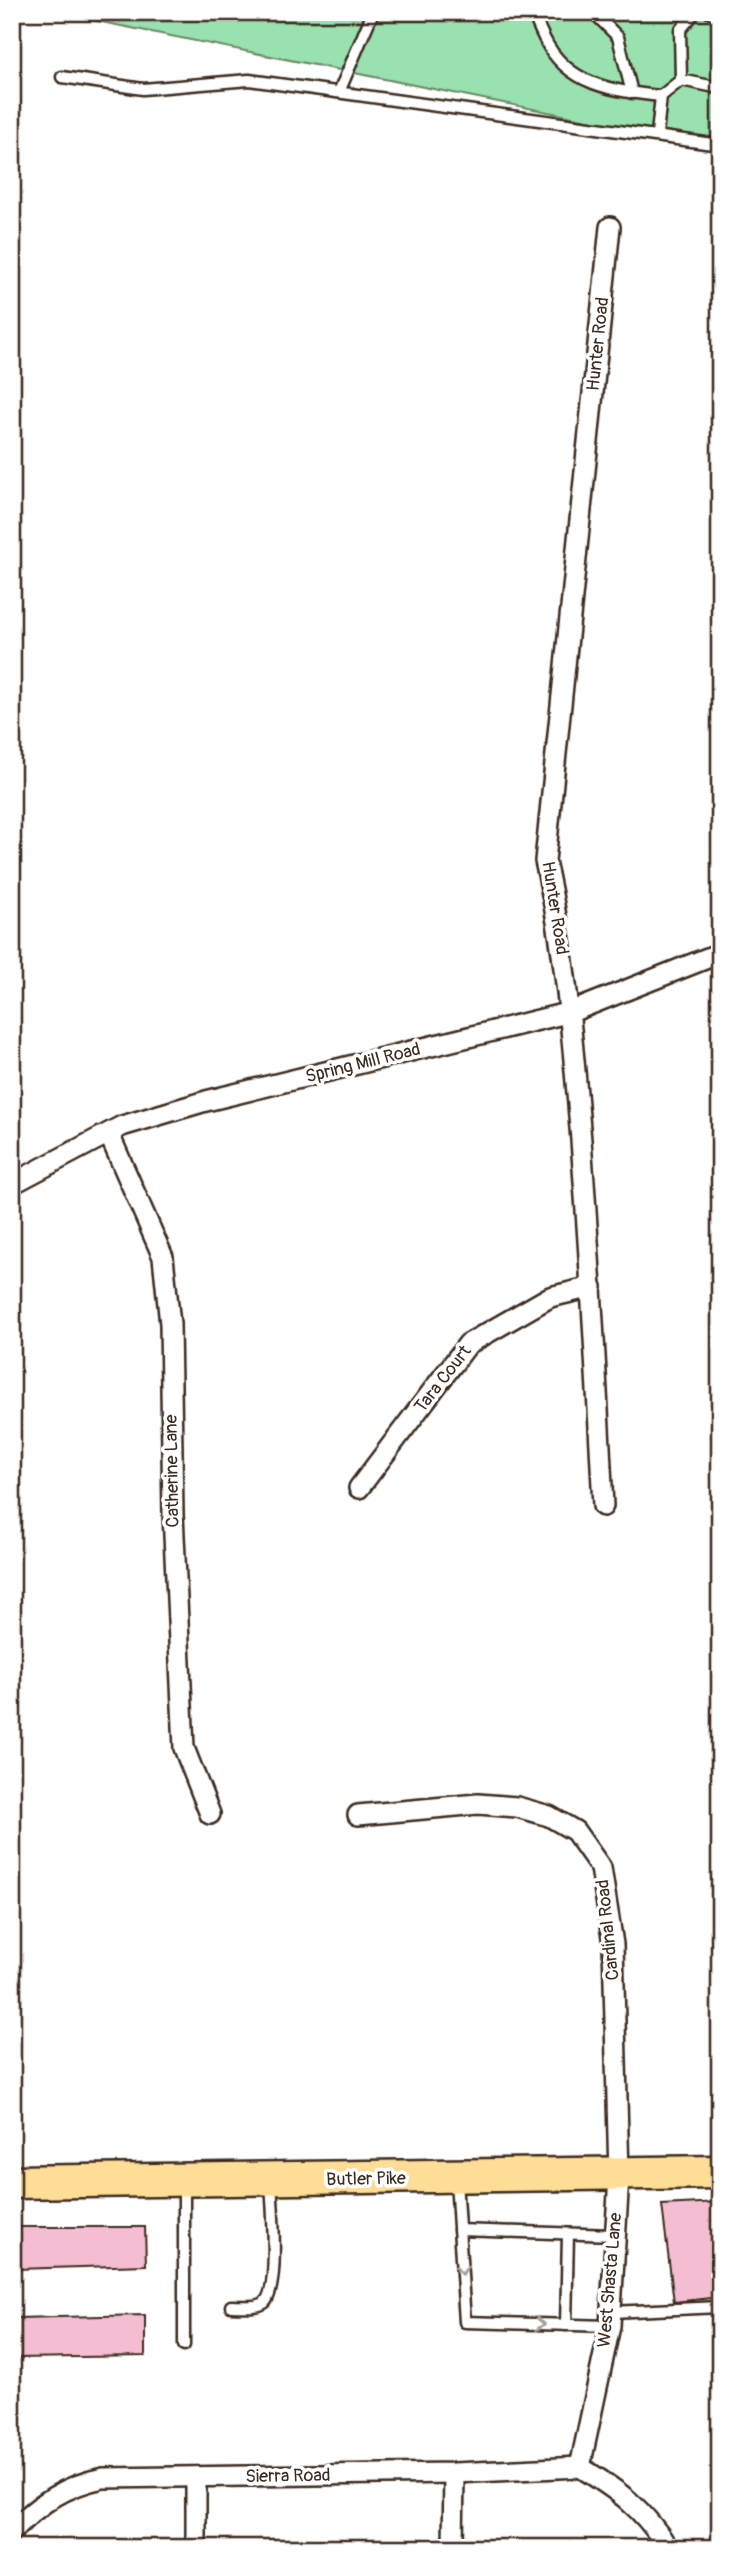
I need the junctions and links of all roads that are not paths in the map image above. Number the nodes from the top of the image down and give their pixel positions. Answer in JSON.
{"nodes":[{"id":1,"x":373,"y":12,"type":"edge"},
{"id":2,"x":534,"y":12,"type":"edge"},
{"id":3,"x":593,"y":12,"type":"edge"},
{"id":4,"x":695,"y":12,"type":"edge"},
{"id":5,"x":709,"y":12,"type":"edge"},
{"id":6,"x":720,"y":15,"type":"edge"},
{"id":7,"x":62,"y":77,"type":"dead end"},
{"id":8,"x":681,"y":80,"type":"junction"},
{"id":9,"x":720,"y":88,"type":"edge"},
{"id":10,"x":339,"y":92,"type":"junction"},
{"id":11,"x":632,"y":93,"type":"junction"},
{"id":12,"x":661,"y":96,"type":"junction"},
{"id":13,"x":657,"y":134,"type":"junction"},
{"id":14,"x":720,"y":145,"type":"edge"},
{"id":15,"x":610,"y":227,"type":"dead end"},
{"id":16,"x":720,"y":953,"type":"edge"},
{"id":17,"x":571,"y":1012,"type":"junction"},
{"id":18,"x":108,"y":1134,"type":"junction"},
{"id":19,"x":12,"y":1184,"type":"edge"},
{"id":20,"x":592,"y":1287,"type":"junction"},
{"id":21,"x":359,"y":1488,"type":"dead end"},
{"id":22,"x":603,"y":1506,"type":"dead end"},
{"id":23,"x":210,"y":1814,"type":"dead end"},
{"id":24,"x":358,"y":1815,"type":"dead end"},
{"id":25,"x":720,"y":2172,"type":"edge"},
{"id":26,"x":619,"y":2176,"type":"junction"},
{"id":27,"x":456,"y":2178,"type":"junction"},
{"id":28,"x":271,"y":2179,"type":"junction"},
{"id":29,"x":184,"y":2180,"type":"junction"},
{"id":30,"x":12,"y":2182,"type":"edge"},
{"id":31,"x":459,"y":2230,"type":"junction"},
{"id":32,"x":568,"y":2234,"type":"junction"},
{"id":33,"x":614,"y":2235,"type":"junction"},
{"id":34,"x":231,"y":2306,"type":"dead end"},
{"id":35,"x":720,"y":2307,"type":"edge"},
{"id":36,"x":610,"y":2319,"type":"junction"},
{"id":37,"x":566,"y":2325,"type":"junction"},
{"id":38,"x":184,"y":2345,"type":"dead end"},
{"id":39,"x":580,"y":2467,"type":"junction"},
{"id":40,"x":454,"y":2473,"type":"junction"},
{"id":41,"x":197,"y":2477,"type":"junction"},
{"id":42,"x":12,"y":2531,"type":"edge"},
{"id":43,"x":196,"y":2548,"type":"edge"},
{"id":44,"x":453,"y":2548,"type":"edge"},
{"id":45,"x":668,"y":2548,"type":"edge"}],
"edges":[{"from":1,"to":10,"type":"lane"},
{"from":2,"to":11,"type":"lane"},
{"from":3,"to":11,"type":"lane"},
{"from":4,"to":8,"type":"lane"},
{"from":5,"to":6,"type":"lane"},
{"from":7,"to":10,"type":"lane"},
{"from":8,"to":9,"type":"lane"},
{"from":8,"to":12,"type":"lane"},
{"from":10,"to":13,"type":"lane"},
{"from":11,"to":12,"type":"lane"},
{"from":12,"to":13,"type":"lane"},
{"from":13,"to":14,"type":"lane"},
{"from":15,"to":17,"type":"street","name":"Hunter Road"},
{"from":16,"to":17,"type":"street","name":"Spring Mill Road"},
{"from":17,"to":18,"type":"street","name":"Spring Mill Road"},
{"from":17,"to":20,"type":"street","name":"Hunter Road"},
{"from":18,"to":19,"type":"street","name":"Spring Mill Road"},
{"from":18,"to":23,"type":"street","name":"Catherine Lane"},
{"from":20,"to":21,"type":"street","name":"Tara Court"},
{"from":20,"to":22,"type":"street","name":"Hunter Road"},
{"from":24,"to":26,"type":"street","name":"Cardinal Road"},
{"from":25,"to":26,"type":"main road","name":"Butler Pike"},
{"from":26,"to":27,"type":"main road","name":"Butler Pike"},
{"from":26,"to":33,"type":"street","name":"West Shasta Lane"},
{"from":27,"to":28,"type":"main road","name":"Butler Pike"},
{"from":27,"to":31,"type":"lane"},
{"from":28,"to":29,"type":"main road","name":"Butler Pike"},
{"from":28,"to":34,"type":"lane"},
{"from":29,"to":30,"type":"main road","name":"Butler Pike"},
{"from":29,"to":38,"type":"lane"},
{"from":31,"to":32,"type":"lane"},
{"from":31,"to":37,"type":"lane","one_way":true},
{"from":32,"to":33,"type":"lane"},
{"from":32,"to":37,"type":"lane"},
{"from":33,"to":36,"type":"street","name":"West Shasta Lane"},
{"from":35,"to":36,"type":"lane"},
{"from":36,"to":37,"type":"lane"},
{"from":36,"to":39,"type":"street","name":"West Shasta Lane"},
{"from":39,"to":40,"type":"street","name":"Sierra Road"},
{"from":39,"to":45,"type":"street"},
{"from":40,"to":41,"type":"street","name":"Sierra Road"},
{"from":40,"to":44,"type":"street"},
{"from":41,"to":42,"type":"street","name":"Sierra Road"},
{"from":41,"to":43,"type":"street"}]}
